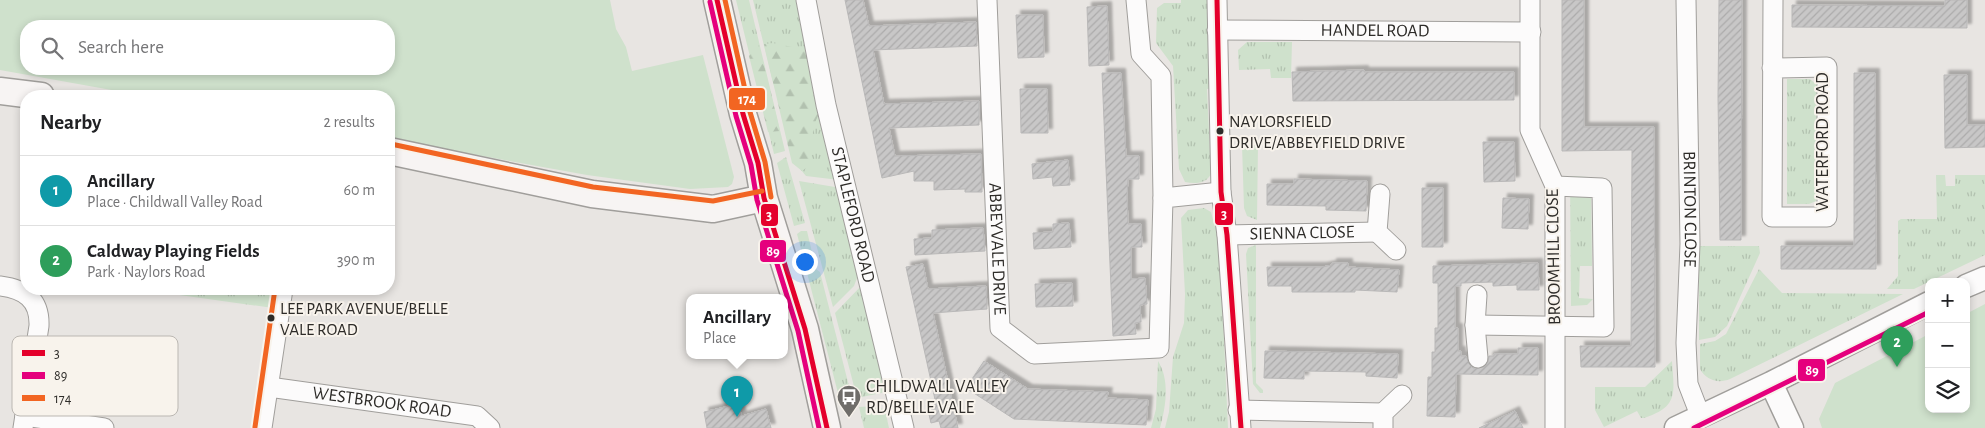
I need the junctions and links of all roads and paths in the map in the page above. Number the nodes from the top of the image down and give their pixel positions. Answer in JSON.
{"nodes":[{"id":1,"x":717,"y":0,"type":"edge"},
{"id":2,"x":806,"y":0,"type":"edge"},
{"id":3,"x":987,"y":0,"type":"edge"},
{"id":4,"x":1136,"y":0,"type":"edge"},
{"id":5,"x":1217,"y":0,"type":"edge"},
{"id":6,"x":1530,"y":0,"type":"edge"},
{"id":7,"x":1686,"y":0,"type":"edge"},
{"id":8,"x":1773,"y":0,"type":"edge"},
{"id":9,"x":1218,"y":30,"type":"junction"},
{"id":10,"x":1531,"y":32,"type":"junction"},
{"id":11,"x":1772,"y":68,"type":"junction"},
{"id":12,"x":0,"y":91,"type":"edge"},
{"id":13,"x":20,"y":93,"type":"edge"},
{"id":14,"x":395,"y":152,"type":"edge"},
{"id":15,"x":1555,"y":186,"type":"junction"},
{"id":16,"x":1221,"y":192,"type":"junction"},
{"id":17,"x":1380,"y":194,"type":"dead end"},
{"id":18,"x":764,"y":198,"type":"junction"},
{"id":19,"x":1163,"y":198,"type":"junction"},
{"id":20,"x":1377,"y":232,"type":"junction"},
{"id":21,"x":1227,"y":234,"type":"junction"},
{"id":22,"x":1396,"y":250,"type":"dead end"},
{"id":23,"x":1985,"y":278,"type":"edge"},
{"id":24,"x":1970,"y":284,"type":"edge"},
{"id":25,"x":0,"y":286,"type":"edge"},
{"id":26,"x":20,"y":292,"type":"edge"},
{"id":27,"x":27,"y":295,"type":"edge"},
{"id":28,"x":282,"y":295,"type":"edge"},
{"id":29,"x":1477,"y":295,"type":"dead end"},
{"id":30,"x":1925,"y":305,"type":"edge"},
{"id":31,"x":1475,"y":325,"type":"junction"},
{"id":32,"x":1555,"y":325,"type":"junction"},
{"id":33,"x":37,"y":336,"type":"edge"},
{"id":34,"x":1478,"y":358,"type":"dead end"},
{"id":35,"x":1771,"y":383,"type":"junction"},
{"id":36,"x":269,"y":387,"type":"junction"},
{"id":37,"x":1402,"y":395,"type":"dead end"},
{"id":38,"x":1700,"y":415,"type":"junction"},
{"id":39,"x":1239,"y":419,"type":"edge"},
{"id":40,"x":1383,"y":421,"type":"edge"},
{"id":41,"x":24,"y":422,"type":"edge"},
{"id":42,"x":104,"y":428,"type":"edge"},
{"id":43,"x":262,"y":428,"type":"edge"},
{"id":44,"x":490,"y":428,"type":"edge"},
{"id":45,"x":827,"y":428,"type":"edge"},
{"id":46,"x":904,"y":428,"type":"edge"},
{"id":47,"x":1555,"y":428,"type":"edge"},
{"id":48,"x":1676,"y":428,"type":"edge"},
{"id":49,"x":1792,"y":428,"type":"edge"}],
"edges":[{"from":1,"to":18,"type":"main road"},
{"from":2,"to":46,"type":"street","name":"STAPLEFORD ROAD"},
{"from":3,"to":19,"type":"street","name":"ABBEYVALE DRIVE"},
{"from":4,"to":19,"type":"street","name":"ABBEYVALE DRIVE"},
{"from":5,"to":9,"type":"street"},
{"from":6,"to":10,"type":"street","name":"BROOMHILL CLOSE"},
{"from":7,"to":38,"type":"street","name":"BRINTON CLOSE"},
{"from":8,"to":11,"type":"street","name":"WATERFORD ROAD"},
{"from":9,"to":10,"type":"street","name":"HANDEL ROAD"},
{"from":9,"to":16,"type":"street"},
{"from":10,"to":15,"type":"street","name":"BROOMHILL CLOSE"},
{"from":11,"to":11,"type":"street","name":"WATERFORD ROAD"},
{"from":12,"to":13,"type":"main road"},
{"from":14,"to":18,"type":"main road"},
{"from":15,"to":32,"type":"street","name":"BROOMHILL CLOSE"},
{"from":15,"to":32,"type":"street"},
{"from":16,"to":19,"type":"street"},
{"from":16,"to":21,"type":"street"},
{"from":17,"to":20,"type":"street","name":"SIENNA CLOSE"},
{"from":18,"to":45,"type":"main road"},
{"from":20,"to":21,"type":"street","name":"SIENNA CLOSE"},
{"from":20,"to":22,"type":"street","name":"SIENNA CLOSE"},
{"from":21,"to":39,"type":"street"},
{"from":23,"to":24,"type":"street"},
{"from":25,"to":26,"type":"street"},
{"from":27,"to":33,"type":"street"},
{"from":28,"to":36,"type":"street"},
{"from":29,"to":31,"type":"street"},
{"from":30,"to":35,"type":"street"},
{"from":31,"to":32,"type":"street"},
{"from":31,"to":34,"type":"street"},
{"from":32,"to":47,"type":"street","name":"BROOMHILL CLOSE"},
{"from":35,"to":38,"type":"street"},
{"from":35,"to":49,"type":"street"},
{"from":36,"to":43,"type":"street"},
{"from":36,"to":44,"type":"street","name":"WESTBROOK ROAD"},
{"from":37,"to":40,"type":"street"},
{"from":38,"to":48,"type":"street"},
{"from":39,"to":40,"type":"street"},
{"from":41,"to":42,"type":"street"}]}
